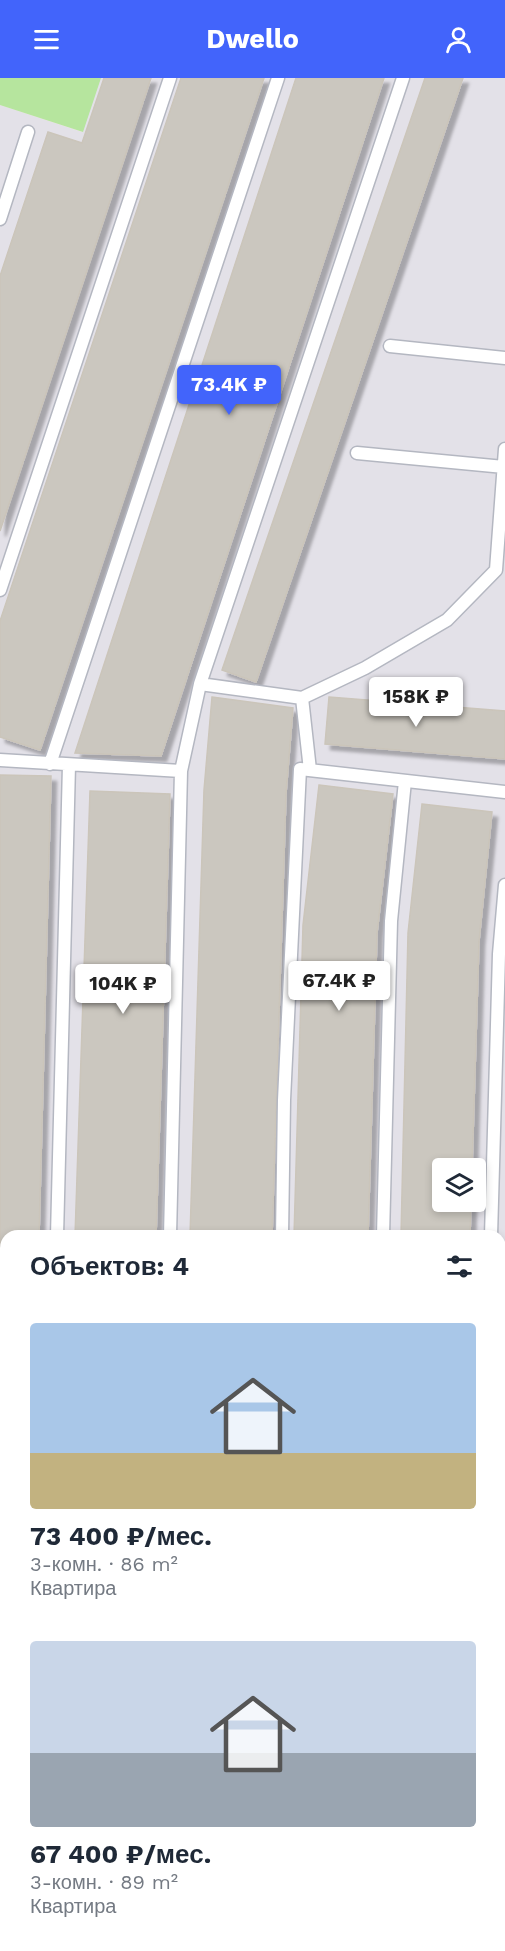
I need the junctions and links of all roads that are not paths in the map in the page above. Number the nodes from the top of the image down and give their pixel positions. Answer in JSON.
{"nodes":[{"id":1,"x":170,"y":78,"type":"edge"},
{"id":2,"x":278,"y":78,"type":"edge"},
{"id":3,"x":403,"y":78,"type":"edge"},
{"id":4,"x":28,"y":132,"type":"dead end"},
{"id":5,"x":0,"y":219,"type":"edge"},
{"id":6,"x":390,"y":346,"type":"dead end"},
{"id":7,"x":505,"y":358,"type":"edge"},
{"id":8,"x":505,"y":449,"type":"edge"},
{"id":9,"x":357,"y":453,"type":"dead end"},
{"id":10,"x":504,"y":467,"type":"edge"},
{"id":11,"x":0,"y":590,"type":"edge"},
{"id":12,"x":200,"y":684,"type":"junction"},
{"id":13,"x":302,"y":698,"type":"junction"},
{"id":14,"x":0,"y":760,"type":"edge"},
{"id":15,"x":50,"y":764,"type":"junction"},
{"id":16,"x":69,"y":765,"type":"junction"},
{"id":17,"x":309,"y":770,"type":"junction"},
{"id":18,"x":181,"y":771,"type":"junction"},
{"id":19,"x":405,"y":781,"type":"junction"},
{"id":20,"x":505,"y":792,"type":"edge"},
{"id":21,"x":505,"y":885,"type":"edge"},
{"id":22,"x":57,"y":1230,"type":"edge"},
{"id":23,"x":170,"y":1230,"type":"edge"},
{"id":24,"x":282,"y":1230,"type":"edge"},
{"id":25,"x":383,"y":1230,"type":"edge"},
{"id":26,"x":491,"y":1230,"type":"edge"}],
"edges":[{"from":1,"to":11,"type":"lane"},
{"from":2,"to":15,"type":"lane"},
{"from":3,"to":12,"type":"lane"},
{"from":4,"to":5,"type":"lane"},
{"from":6,"to":7,"type":"lane"},
{"from":8,"to":10,"type":"lane"},
{"from":9,"to":10,"type":"lane"},
{"from":10,"to":13,"type":"lane"},
{"from":12,"to":13,"type":"lane"},
{"from":12,"to":18,"type":"lane"},
{"from":13,"to":17,"type":"lane"},
{"from":14,"to":15,"type":"lane"},
{"from":15,"to":16,"type":"lane"},
{"from":16,"to":18,"type":"lane"},
{"from":16,"to":22,"type":"lane"},
{"from":17,"to":19,"type":"lane"},
{"from":17,"to":24,"type":"lane"},
{"from":18,"to":23,"type":"lane"},
{"from":19,"to":20,"type":"lane"},
{"from":19,"to":25,"type":"lane"},
{"from":21,"to":26,"type":"lane"}]}
